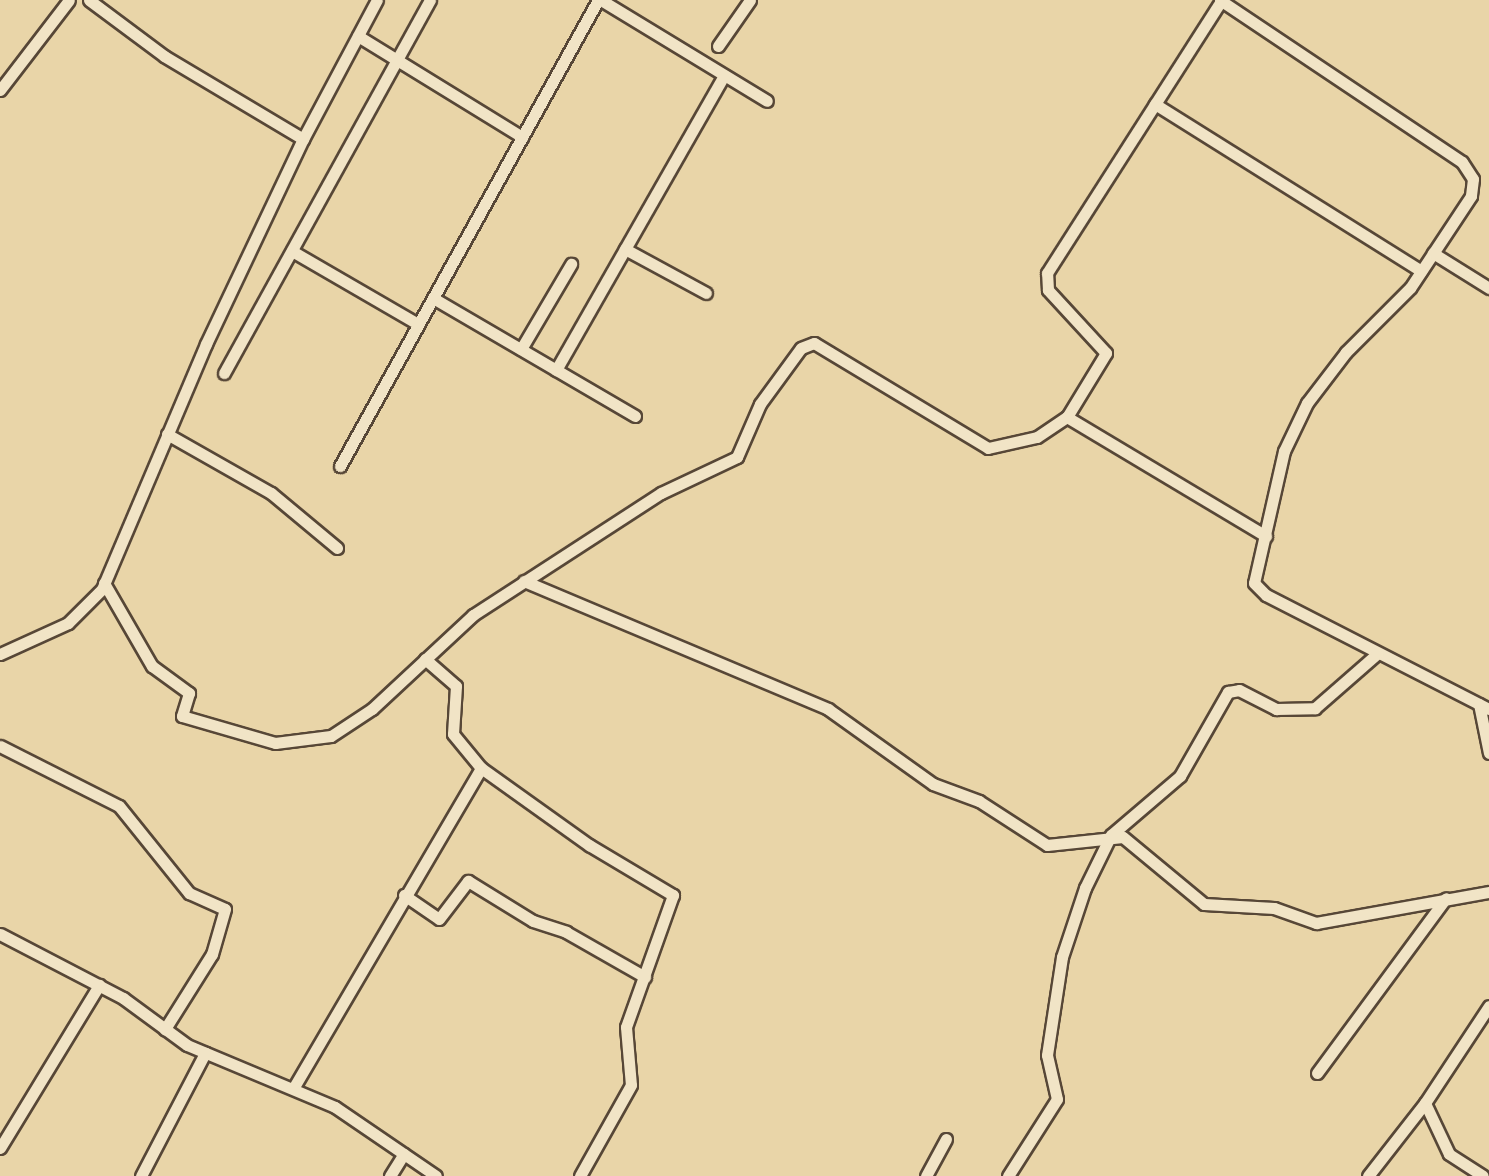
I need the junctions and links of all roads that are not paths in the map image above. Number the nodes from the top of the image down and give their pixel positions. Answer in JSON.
{"nodes":[{"id":1,"x":69,"y":0,"type":"edge"},
{"id":2,"x":89,"y":0,"type":"edge"},
{"id":3,"x":377,"y":0,"type":"edge"},
{"id":4,"x":430,"y":0,"type":"edge"},
{"id":5,"x":600,"y":0,"type":"edge"},
{"id":6,"x":750,"y":0,"type":"edge"},
{"id":7,"x":1221,"y":1,"type":"edge"},
{"id":8,"x":358,"y":36,"type":"junction"},
{"id":9,"x":718,"y":46,"type":"dead end"},
{"id":10,"x":396,"y":59,"type":"junction"},
{"id":11,"x":724,"y":75,"type":"junction"},
{"id":12,"x":0,"y":90,"type":"edge"},
{"id":13,"x":767,"y":101,"type":"dead end"},
{"id":14,"x":1155,"y":104,"type":"junction"},
{"id":15,"x":522,"y":137,"type":"junction"},
{"id":16,"x":303,"y":139,"type":"junction"},
{"id":17,"x":625,"y":249,"type":"junction"},
{"id":18,"x":292,"y":251,"type":"junction"},
{"id":19,"x":1433,"y":253,"type":"junction"},
{"id":20,"x":571,"y":264,"type":"dead end"},
{"id":21,"x":1421,"y":271,"type":"junction"},
{"id":22,"x":1489,"y":288,"type":"edge"},
{"id":23,"x":706,"y":293,"type":"dead end"},
{"id":24,"x":433,"y":298,"type":"junction"},
{"id":25,"x":418,"y":324,"type":"junction"},
{"id":26,"x":521,"y":349,"type":"junction"},
{"id":27,"x":556,"y":370,"type":"junction"},
{"id":28,"x":224,"y":373,"type":"dead end"},
{"id":29,"x":635,"y":416,"type":"dead end"},
{"id":30,"x":1067,"y":417,"type":"junction"},
{"id":31,"x":167,"y":434,"type":"junction"},
{"id":32,"x":340,"y":466,"type":"dead end"},
{"id":33,"x":1266,"y":536,"type":"junction"},
{"id":34,"x":337,"y":548,"type":"dead end"},
{"id":35,"x":524,"y":581,"type":"junction"},
{"id":36,"x":104,"y":583,"type":"junction"},
{"id":37,"x":0,"y":654,"type":"edge"},
{"id":38,"x":1377,"y":654,"type":"junction"},
{"id":39,"x":425,"y":659,"type":"junction"},
{"id":40,"x":1486,"y":705,"type":"edge"},
{"id":41,"x":0,"y":746,"type":"edge"},
{"id":42,"x":1489,"y":753,"type":"edge"},
{"id":43,"x":481,"y":768,"type":"junction"},
{"id":44,"x":1111,"y":835,"type":"junction"},
{"id":45,"x":1489,"y":892,"type":"edge"},
{"id":46,"x":404,"y":895,"type":"junction"},
{"id":47,"x":1446,"y":898,"type":"junction"},
{"id":48,"x":0,"y":934,"type":"edge"},
{"id":49,"x":645,"y":977,"type":"junction"},
{"id":50,"x":99,"y":985,"type":"junction"},
{"id":51,"x":1489,"y":1006,"type":"edge"},
{"id":52,"x":165,"y":1029,"type":"junction"},
{"id":53,"x":205,"y":1053,"type":"junction"},
{"id":54,"x":1317,"y":1073,"type":"dead end"},
{"id":55,"x":294,"y":1087,"type":"junction"},
{"id":56,"x":1425,"y":1103,"type":"junction"},
{"id":57,"x":946,"y":1139,"type":"dead end"},
{"id":58,"x":0,"y":1148,"type":"edge"},
{"id":59,"x":404,"y":1154,"type":"junction"},
{"id":60,"x":141,"y":1176,"type":"edge"},
{"id":61,"x":390,"y":1176,"type":"edge"},
{"id":62,"x":436,"y":1176,"type":"edge"},
{"id":63,"x":580,"y":1176,"type":"edge"},
{"id":64,"x":926,"y":1176,"type":"edge"},
{"id":65,"x":1008,"y":1176,"type":"edge"},
{"id":66,"x":1368,"y":1176,"type":"edge"},
{"id":67,"x":1483,"y":1176,"type":"edge"}],
"edges":[{"from":1,"to":12,"type":"street"},
{"from":2,"to":16,"type":"street"},
{"from":3,"to":8,"type":"street"},
{"from":4,"to":10,"type":"street"},
{"from":5,"to":11,"type":"street"},
{"from":5,"to":15,"type":"street"},
{"from":6,"to":9,"type":"street"},
{"from":7,"to":14,"type":"street"},
{"from":7,"to":19,"type":"street"},
{"from":8,"to":10,"type":"street"},
{"from":8,"to":16,"type":"street"},
{"from":10,"to":15,"type":"street"},
{"from":10,"to":18,"type":"street"},
{"from":11,"to":13,"type":"street"},
{"from":11,"to":17,"type":"street"},
{"from":14,"to":21,"type":"street"},
{"from":14,"to":30,"type":"street"},
{"from":15,"to":24,"type":"street"},
{"from":16,"to":31,"type":"street"},
{"from":17,"to":23,"type":"street"},
{"from":17,"to":27,"type":"street"},
{"from":18,"to":25,"type":"street"},
{"from":18,"to":28,"type":"street"},
{"from":19,"to":21,"type":"street"},
{"from":19,"to":22,"type":"street"},
{"from":20,"to":26,"type":"street"},
{"from":21,"to":33,"type":"street"},
{"from":24,"to":25,"type":"street"},
{"from":24,"to":26,"type":"street"},
{"from":25,"to":32,"type":"street"},
{"from":26,"to":27,"type":"street"},
{"from":27,"to":29,"type":"street"},
{"from":30,"to":33,"type":"street"},
{"from":30,"to":35,"type":"street"},
{"from":31,"to":34,"type":"street"},
{"from":31,"to":36,"type":"street"},
{"from":33,"to":38,"type":"street"},
{"from":35,"to":39,"type":"street"},
{"from":35,"to":44,"type":"street"},
{"from":36,"to":37,"type":"street"},
{"from":36,"to":39,"type":"street"},
{"from":38,"to":40,"type":"street"},
{"from":38,"to":44,"type":"street"},
{"from":39,"to":43,"type":"street"},
{"from":40,"to":42,"type":"street"},
{"from":41,"to":52,"type":"street"},
{"from":43,"to":46,"type":"street"},
{"from":43,"to":49,"type":"street"},
{"from":44,"to":47,"type":"street"},
{"from":44,"to":65,"type":"street"},
{"from":45,"to":47,"type":"street"},
{"from":46,"to":49,"type":"street"},
{"from":46,"to":55,"type":"street"},
{"from":47,"to":54,"type":"street"},
{"from":48,"to":50,"type":"street"},
{"from":49,"to":63,"type":"street"},
{"from":50,"to":52,"type":"street"},
{"from":50,"to":58,"type":"street"},
{"from":51,"to":56,"type":"street"},
{"from":52,"to":53,"type":"street"},
{"from":53,"to":55,"type":"street"},
{"from":53,"to":60,"type":"street"},
{"from":55,"to":59,"type":"street"},
{"from":56,"to":66,"type":"street"},
{"from":56,"to":67,"type":"street"},
{"from":57,"to":64,"type":"street"},
{"from":59,"to":61,"type":"street"},
{"from":59,"to":62,"type":"street"}]}
